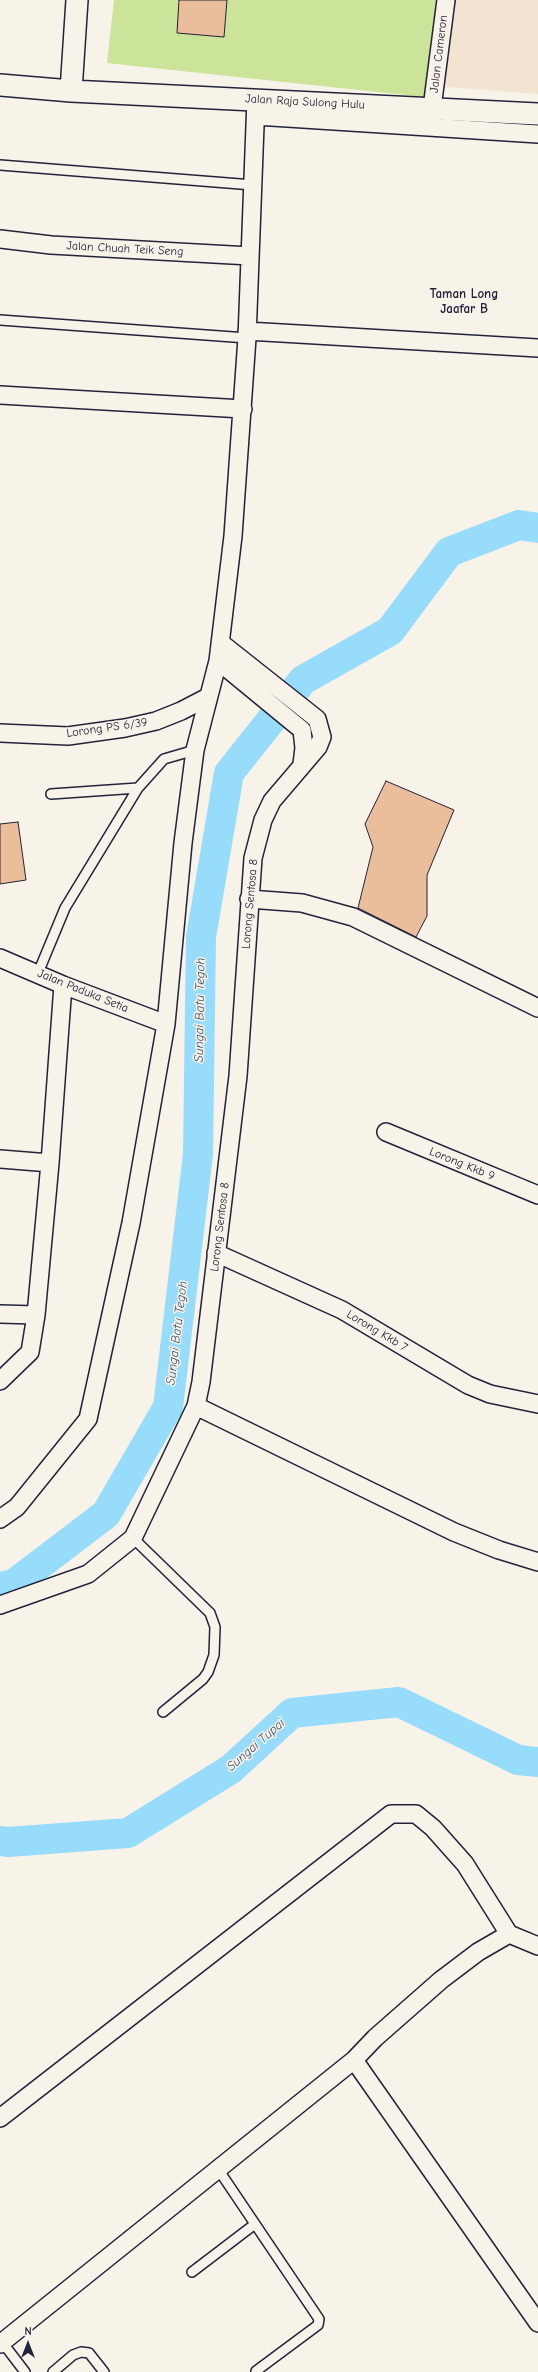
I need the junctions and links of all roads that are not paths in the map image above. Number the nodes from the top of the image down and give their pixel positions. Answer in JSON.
{"nodes":[{"id":1,"x":77,"y":0,"type":"edge"},
{"id":2,"x":446,"y":0,"type":"edge"},
{"id":3,"x":0,"y":85,"type":"edge"},
{"id":4,"x":71,"y":91,"type":"junction"},
{"id":5,"x":256,"y":108,"type":"junction"},
{"id":6,"x":432,"y":108,"type":"junction"},
{"id":7,"x":538,"y":114,"type":"edge"},
{"id":8,"x":538,"y":134,"type":"edge"},
{"id":9,"x":0,"y":165,"type":"edge"},
{"id":10,"x":253,"y":185,"type":"junction"},
{"id":11,"x":0,"y":239,"type":"edge"},
{"id":12,"x":250,"y":256,"type":"junction"},
{"id":13,"x":0,"y":320,"type":"edge"},
{"id":14,"x":247,"y":335,"type":"junction"},
{"id":15,"x":538,"y":348,"type":"edge"},
{"id":16,"x":0,"y":394,"type":"edge"},
{"id":17,"x":243,"y":409,"type":"junction"},
{"id":18,"x":221,"y":643,"type":"junction"},
{"id":19,"x":218,"y":661,"type":"junction"},
{"id":20,"x":208,"y":697,"type":"junction"},
{"id":21,"x":0,"y":733,"type":"edge"},
{"id":22,"x":195,"y":750,"type":"junction"},
{"id":23,"x":302,"y":764,"type":"junction"},
{"id":24,"x":138,"y":788,"type":"junction"},
{"id":25,"x":50,"y":794,"type":"dead end"},
{"id":26,"x":249,"y":899,"type":"junction"},
{"id":27,"x":0,"y":958,"type":"edge"},
{"id":28,"x":38,"y":973,"type":"junction"},
{"id":29,"x":63,"y":985,"type":"junction"},
{"id":30,"x":538,"y":1008,"type":"edge"},
{"id":31,"x":166,"y":1024,"type":"junction"},
{"id":32,"x":386,"y":1132,"type":"dead end"},
{"id":33,"x":0,"y":1159,"type":"edge"},
{"id":34,"x":50,"y":1163,"type":"junction"},
{"id":35,"x":538,"y":1195,"type":"edge"},
{"id":36,"x":216,"y":1253,"type":"junction"},
{"id":37,"x":0,"y":1314,"type":"edge"},
{"id":38,"x":36,"y":1316,"type":"junction"},
{"id":39,"x":0,"y":1382,"type":"edge"},
{"id":40,"x":538,"y":1404,"type":"edge"},
{"id":41,"x":196,"y":1406,"type":"junction"},
{"id":42,"x":0,"y":1519,"type":"edge"},
{"id":43,"x":133,"y":1538,"type":"junction"},
{"id":44,"x":538,"y":1562,"type":"edge"},
{"id":45,"x":0,"y":1606,"type":"edge"},
{"id":46,"x":163,"y":1712,"type":"dead end"},
{"id":47,"x":509,"y":1934,"type":"junction"},
{"id":48,"x":538,"y":1946,"type":"edge"},
{"id":49,"x":354,"y":2060,"type":"junction"},
{"id":50,"x":0,"y":2118,"type":"edge"},
{"id":51,"x":218,"y":2169,"type":"junction"},
{"id":52,"x":255,"y":2224,"type":"junction"},
{"id":53,"x":192,"y":2272,"type":"dead end"},
{"id":54,"x":538,"y":2323,"type":"edge"},
{"id":55,"x":1,"y":2343,"type":"edge"},
{"id":56,"x":256,"y":2371,"type":"edge"},
{"id":57,"x":25,"y":2372,"type":"edge"},
{"id":58,"x":53,"y":2372,"type":"edge"},
{"id":59,"x":104,"y":2372,"type":"edge"}],
"edges":[{"from":1,"to":4,"type":"street"},
{"from":2,"to":6,"type":"street","name":"Jalan Cameron"},
{"from":3,"to":4,"type":"street","name":"Jalan Raja Sulong Hulu"},
{"from":4,"to":5,"type":"street","name":"Jalan Raja Sulong Hulu"},
{"from":5,"to":6,"type":"street","name":"Jalan Raja Sulong Hulu"},
{"from":5,"to":8,"type":"street"},
{"from":5,"to":10,"type":"street"},
{"from":6,"to":7,"type":"street","name":"Jalan Raja Sulong Hulu"},
{"from":9,"to":10,"type":"lane"},
{"from":10,"to":12,"type":"street"},
{"from":11,"to":12,"type":"street","name":"Jalan Chuah Teik Seng"},
{"from":12,"to":14,"type":"street"},
{"from":13,"to":14,"type":"lane"},
{"from":14,"to":15,"type":"street"},
{"from":14,"to":17,"type":"street"},
{"from":16,"to":17,"type":"street"},
{"from":17,"to":18,"type":"street"},
{"from":18,"to":19,"type":"street"},
{"from":18,"to":23,"type":"street","name":"Lorong Sentosa 8"},
{"from":19,"to":20,"type":"street"},
{"from":19,"to":23,"type":"street"},
{"from":20,"to":21,"type":"street","name":"Lorong PS 6/39"},
{"from":20,"to":22,"type":"street"},
{"from":22,"to":24,"type":"lane"},
{"from":22,"to":31,"type":"street"},
{"from":23,"to":26,"type":"street","name":"Lorong Sentosa 8"},
{"from":24,"to":25,"type":"lane"},
{"from":24,"to":28,"type":"lane"},
{"from":26,"to":30,"type":"street"},
{"from":26,"to":36,"type":"street","name":"Lorong Sentosa 8"},
{"from":27,"to":28,"type":"street","name":"Jalan Paduka Setia"},
{"from":28,"to":29,"type":"street","name":"Jalan Paduka Setia"},
{"from":29,"to":31,"type":"street","name":"Jalan Paduka Setia"},
{"from":29,"to":34,"type":"street"},
{"from":31,"to":42,"type":"street"},
{"from":32,"to":35,"type":"street","name":"Lorong Kkb 9"},
{"from":33,"to":34,"type":"street"},
{"from":34,"to":38,"type":"street"},
{"from":36,"to":40,"type":"street","name":"Lorong Kkb 7"},
{"from":36,"to":41,"type":"street","name":"Lorong Sentosa 8"},
{"from":37,"to":38,"type":"street"},
{"from":38,"to":39,"type":"street"},
{"from":41,"to":43,"type":"street","name":"Lorong Sentosa 8"},
{"from":41,"to":44,"type":"street"},
{"from":43,"to":45,"type":"street","name":"Lorong Sentosa 8"},
{"from":43,"to":46,"type":"lane"},
{"from":47,"to":48,"type":"street"},
{"from":47,"to":49,"type":"street"},
{"from":47,"to":50,"type":"street"},
{"from":49,"to":51,"type":"street"},
{"from":49,"to":54,"type":"street"},
{"from":51,"to":52,"type":"lane"},
{"from":51,"to":55,"type":"street"},
{"from":52,"to":53,"type":"lane"},
{"from":52,"to":56,"type":"lane"},
{"from":55,"to":57,"type":"lane"},
{"from":58,"to":59,"type":"lane"}]}
